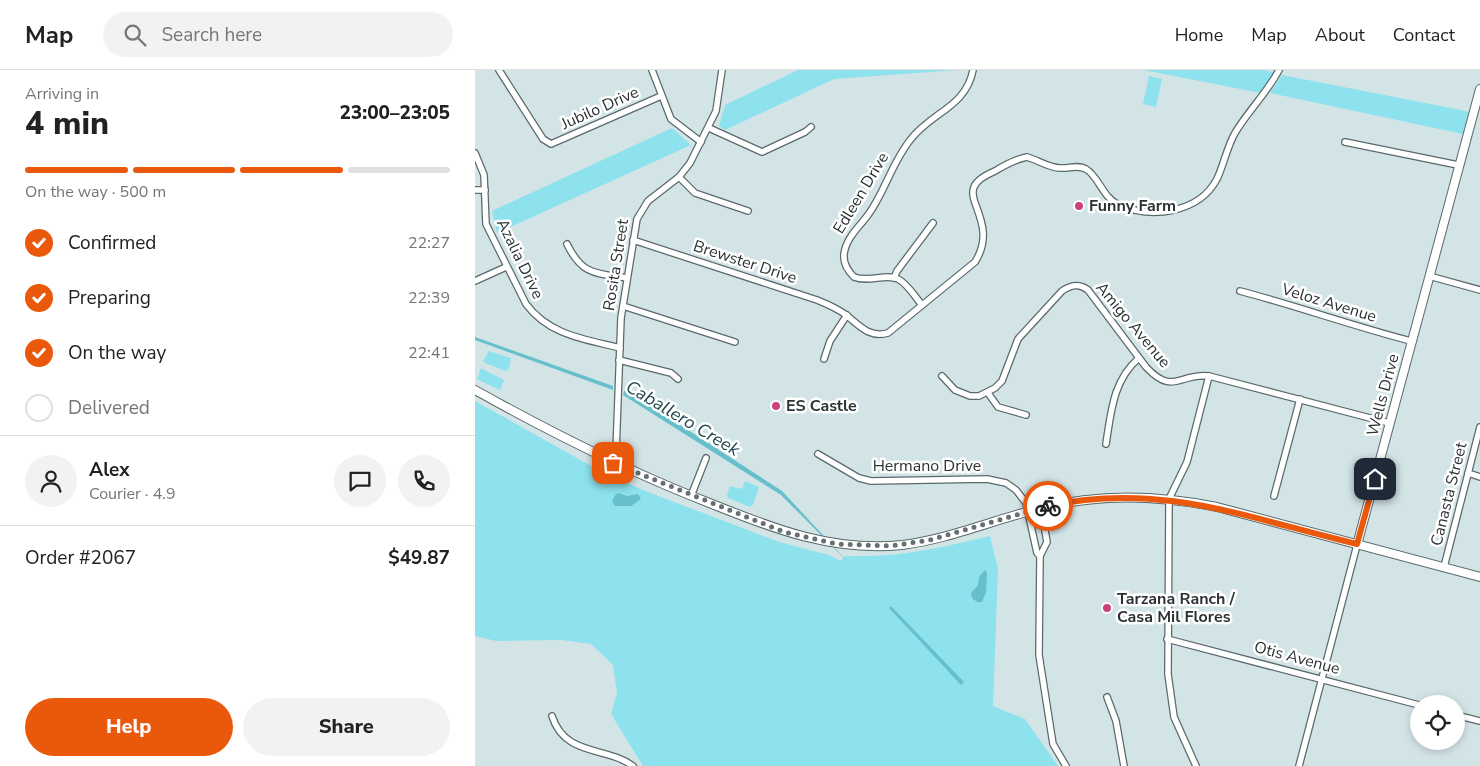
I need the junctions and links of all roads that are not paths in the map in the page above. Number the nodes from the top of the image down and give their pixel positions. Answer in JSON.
{"nodes":[{"id":1,"x":499,"y":70,"type":"edge"},
{"id":2,"x":652,"y":70,"type":"edge"},
{"id":3,"x":721,"y":70,"type":"edge"},
{"id":4,"x":973,"y":70,"type":"edge"},
{"id":5,"x":1279,"y":70,"type":"edge"},
{"id":6,"x":1480,"y":89,"type":"edge"},
{"id":7,"x":661,"y":96,"type":"junction"},
{"id":8,"x":1478,"y":107,"type":"edge"},
{"id":9,"x":811,"y":127,"type":"dead end"},
{"id":10,"x":709,"y":128,"type":"junction"},
{"id":11,"x":701,"y":142,"type":"junction"},
{"id":12,"x":1345,"y":142,"type":"dead end"},
{"id":13,"x":475,"y":153,"type":"edge"},
{"id":14,"x":1458,"y":165,"type":"junction"},
{"id":15,"x":679,"y":177,"type":"junction"},
{"id":16,"x":475,"y":190,"type":"edge"},
{"id":17,"x":485,"y":190,"type":"junction"},
{"id":18,"x":748,"y":210,"type":"dead end"},
{"id":19,"x":933,"y":222,"type":"dead end"},
{"id":20,"x":633,"y":240,"type":"junction"},
{"id":21,"x":567,"y":244,"type":"dead end"},
{"id":22,"x":506,"y":266,"type":"junction"},
{"id":23,"x":1429,"y":276,"type":"junction"},
{"id":24,"x":627,"y":278,"type":"junction"},
{"id":25,"x":894,"y":278,"type":"junction"},
{"id":26,"x":475,"y":281,"type":"edge"},
{"id":27,"x":1480,"y":290,"type":"edge"},
{"id":28,"x":1240,"y":291,"type":"dead end"},
{"id":29,"x":922,"y":305,"type":"junction"},
{"id":30,"x":623,"y":306,"type":"junction"},
{"id":31,"x":847,"y":315,"type":"junction"},
{"id":32,"x":1411,"y":341,"type":"junction"},
{"id":33,"x":735,"y":342,"type":"dead end"},
{"id":34,"x":620,"y":348,"type":"junction"},
{"id":35,"x":1139,"y":358,"type":"junction"},
{"id":36,"x":824,"y":359,"type":"dead end"},
{"id":37,"x":619,"y":360,"type":"junction"},
{"id":38,"x":942,"y":376,"type":"dead end"},
{"id":39,"x":1209,"y":376,"type":"junction"},
{"id":40,"x":678,"y":379,"type":"dead end"},
{"id":41,"x":475,"y":390,"type":"edge"},
{"id":42,"x":988,"y":392,"type":"junction"},
{"id":43,"x":1300,"y":399,"type":"junction"},
{"id":44,"x":1025,"y":415,"type":"dead end"},
{"id":45,"x":1389,"y":423,"type":"junction"},
{"id":46,"x":1480,"y":427,"type":"edge"},
{"id":47,"x":1105,"y":444,"type":"dead end"},
{"id":48,"x":818,"y":454,"type":"dead end"},
{"id":49,"x":706,"y":458,"type":"dead end"},
{"id":50,"x":613,"y":463,"type":"junction"},
{"id":51,"x":1468,"y":473,"type":"junction"},
{"id":52,"x":1480,"y":476,"type":"edge"},
{"id":53,"x":691,"y":496,"type":"junction"},
{"id":54,"x":1273,"y":496,"type":"dead end"},
{"id":55,"x":1169,"y":499,"type":"junction"},
{"id":56,"x":1041,"y":508,"type":"junction"},
{"id":57,"x":1029,"y":511,"type":"junction"},
{"id":58,"x":1357,"y":544,"type":"junction"},
{"id":59,"x":1040,"y":556,"type":"junction"},
{"id":60,"x":1444,"y":567,"type":"junction"},
{"id":61,"x":1480,"y":577,"type":"edge"},
{"id":62,"x":1167,"y":639,"type":"junction"},
{"id":63,"x":1322,"y":679,"type":"junction"},
{"id":64,"x":1107,"y":697,"type":"dead end"},
{"id":65,"x":1410,"y":703,"type":"edge"},
{"id":66,"x":552,"y":716,"type":"dead end"},
{"id":67,"x":1465,"y":718,"type":"edge"},
{"id":68,"x":1480,"y":722,"type":"edge"},
{"id":69,"x":633,"y":766,"type":"edge"},
{"id":70,"x":1066,"y":766,"type":"edge"},
{"id":71,"x":1124,"y":766,"type":"edge"},
{"id":72,"x":1196,"y":766,"type":"edge"},
{"id":73,"x":1299,"y":766,"type":"edge"}],
"edges":[{"from":1,"to":7,"type":"street","name":"Jubilo Drive"},
{"from":2,"to":7,"type":"street"},
{"from":3,"to":10,"type":"street","name":"Rosita Street"},
{"from":4,"to":25,"type":"street","name":"Edleen Drive"},
{"from":5,"to":29,"type":"street","name":"Brewster Drive"},
{"from":6,"to":8,"type":"main road","name":"Wells Drive"},
{"from":7,"to":11,"type":"street"},
{"from":8,"to":14,"type":"main road","name":"Wells Drive"},
{"from":9,"to":10,"type":"street"},
{"from":10,"to":11,"type":"street","name":"Rosita Street"},
{"from":11,"to":15,"type":"street","name":"Rosita Street"},
{"from":12,"to":14,"type":"street"},
{"from":13,"to":17,"type":"street","name":"Azalia Drive"},
{"from":14,"to":23,"type":"main road","name":"Wells Drive"},
{"from":15,"to":18,"type":"street"},
{"from":15,"to":20,"type":"street","name":"Rosita Street"},
{"from":16,"to":17,"type":"street"},
{"from":17,"to":22,"type":"street","name":"Azalia Drive"},
{"from":19,"to":25,"type":"street"},
{"from":20,"to":24,"type":"street","name":"Rosita Street"},
{"from":20,"to":31,"type":"street","name":"Brewster Drive"},
{"from":21,"to":24,"type":"street"},
{"from":22,"to":26,"type":"street"},
{"from":22,"to":34,"type":"street","name":"Azalia Drive"},
{"from":23,"to":27,"type":"street"},
{"from":23,"to":32,"type":"main road","name":"Wells Drive"},
{"from":24,"to":30,"type":"street","name":"Rosita Street"},
{"from":25,"to":29,"type":"street"},
{"from":28,"to":32,"type":"street","name":"Veloz Avenue"},
{"from":29,"to":31,"type":"street","name":"Brewster Drive"},
{"from":30,"to":33,"type":"street"},
{"from":30,"to":34,"type":"street","name":"Rosita Street"},
{"from":31,"to":36,"type":"street"},
{"from":32,"to":45,"type":"main road","name":"Wells Drive"},
{"from":34,"to":37,"type":"street","name":"Rosita Street"},
{"from":35,"to":39,"type":"street","name":"Amigo Avenue"},
{"from":35,"to":42,"type":"street","name":"Amigo Avenue"},
{"from":35,"to":47,"type":"street"},
{"from":37,"to":40,"type":"street"},
{"from":37,"to":50,"type":"street","name":"Rosita Street"},
{"from":38,"to":42,"type":"street"},
{"from":39,"to":43,"type":"street","name":"Amigo Avenue"},
{"from":39,"to":55,"type":"street"},
{"from":41,"to":50,"type":"main road"},
{"from":42,"to":44,"type":"street"},
{"from":43,"to":45,"type":"street","name":"Amigo Avenue"},
{"from":43,"to":54,"type":"street"},
{"from":45,"to":58,"type":"main road","name":"Wells Drive"},
{"from":46,"to":51,"type":"street","name":"Canasta Street"},
{"from":48,"to":57,"type":"street","name":"Hermano Drive"},
{"from":49,"to":53,"type":"street"},
{"from":50,"to":53,"type":"main road"},
{"from":51,"to":52,"type":"street"},
{"from":51,"to":60,"type":"street","name":"Canasta Street"},
{"from":53,"to":57,"type":"main road"},
{"from":55,"to":56,"type":"main road"},
{"from":55,"to":58,"type":"main road"},
{"from":55,"to":62,"type":"street"},
{"from":56,"to":57,"type":"main road"},
{"from":56,"to":59,"type":"street"},
{"from":57,"to":59,"type":"street"},
{"from":58,"to":60,"type":"main road"},
{"from":58,"to":63,"type":"street","name":"Wells Drive"},
{"from":59,"to":70,"type":"street"},
{"from":60,"to":61,"type":"main road"},
{"from":62,"to":63,"type":"street","name":"Otis Avenue"},
{"from":62,"to":72,"type":"street"},
{"from":63,"to":65,"type":"street","name":"Otis Avenue"},
{"from":63,"to":73,"type":"street","name":"Wells Drive"},
{"from":64,"to":71,"type":"street"},
{"from":66,"to":69,"type":"street"},
{"from":67,"to":68,"type":"street"}]}
